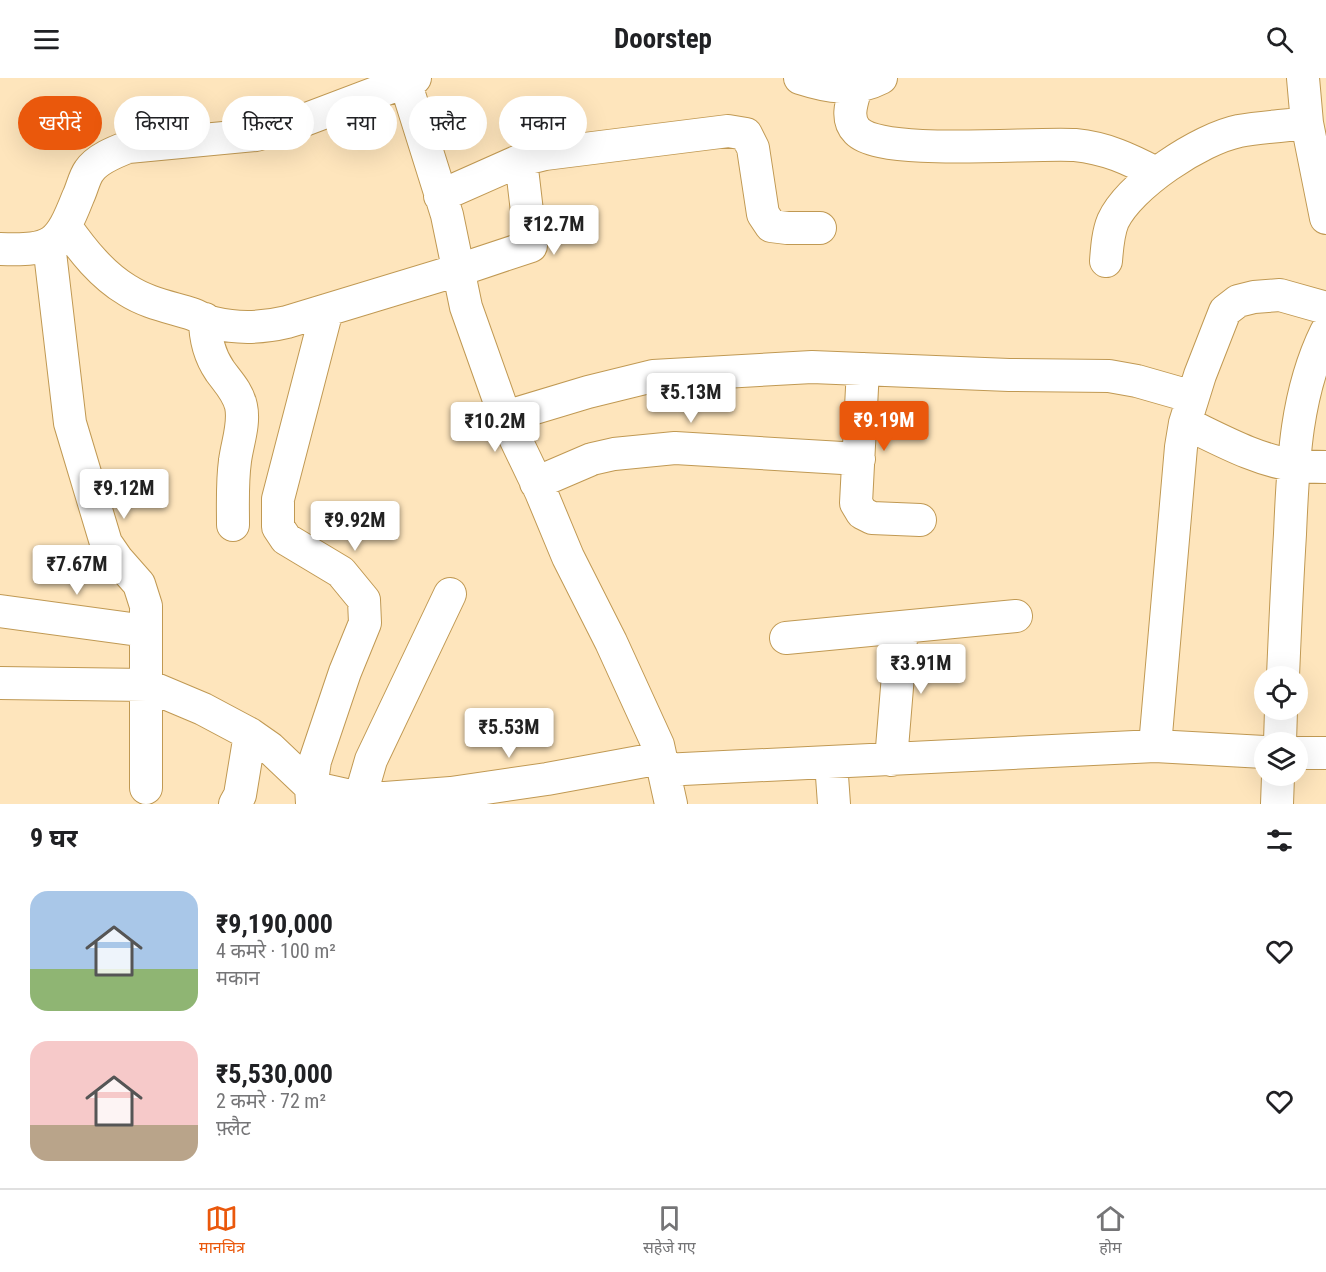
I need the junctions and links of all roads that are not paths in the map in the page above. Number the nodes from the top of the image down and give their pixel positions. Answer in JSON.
{"nodes":[{"id":1,"x":800,"y":78,"type":"edge"},
{"id":2,"x":1303,"y":78,"type":"edge"},
{"id":3,"x":408,"y":79,"type":"edge"},
{"id":4,"x":868,"y":83,"type":"edge"},
{"id":5,"x":1307,"y":123,"type":"junction"},
{"id":6,"x":521,"y":160,"type":"junction"},
{"id":7,"x":1156,"y":173,"type":"junction"},
{"id":8,"x":440,"y":196,"type":"junction"},
{"id":9,"x":1326,"y":218,"type":"edge"},
{"id":10,"x":820,"y":228,"type":"dead end"},
{"id":11,"x":58,"y":236,"type":"junction"},
{"id":12,"x":0,"y":249,"type":"edge"},
{"id":13,"x":1106,"y":261,"type":"dead end"},
{"id":14,"x":458,"y":270,"type":"junction"},
{"id":15,"x":1326,"y":308,"type":"edge"},
{"id":16,"x":327,"y":310,"type":"junction"},
{"id":17,"x":205,"y":319,"type":"junction"},
{"id":18,"x":1326,"y":332,"type":"edge"},
{"id":19,"x":863,"y":369,"type":"junction"},
{"id":20,"x":1189,"y":410,"type":"junction"},
{"id":21,"x":505,"y":417,"type":"junction"},
{"id":22,"x":859,"y":459,"type":"junction"},
{"id":23,"x":1293,"y":465,"type":"junction"},
{"id":24,"x":1326,"y":467,"type":"edge"},
{"id":25,"x":536,"y":483,"type":"junction"},
{"id":26,"x":920,"y":520,"type":"dead end"},
{"id":27,"x":233,"y":525,"type":"dead end"},
{"id":28,"x":450,"y":594,"type":"dead end"},
{"id":29,"x":0,"y":610,"type":"edge"},
{"id":30,"x":1016,"y":616,"type":"dead end"},
{"id":31,"x":902,"y":627,"type":"junction"},
{"id":32,"x":146,"y":631,"type":"junction"},
{"id":33,"x":786,"y":638,"type":"dead end"},
{"id":34,"x":1283,"y":666,"type":"edge"},
{"id":35,"x":0,"y":683,"type":"edge"},
{"id":36,"x":146,"y":685,"type":"junction"},
{"id":37,"x":250,"y":734,"type":"junction"},
{"id":38,"x":1155,"y":746,"type":"junction"},
{"id":39,"x":1254,"y":751,"type":"edge"},
{"id":40,"x":1308,"y":753,"type":"edge"},
{"id":41,"x":1326,"y":753,"type":"edge"},
{"id":42,"x":891,"y":760,"type":"junction"},
{"id":43,"x":831,"y":762,"type":"junction"},
{"id":44,"x":662,"y":764,"type":"junction"},
{"id":45,"x":1277,"y":786,"type":"edge"},
{"id":46,"x":146,"y":788,"type":"dead end"},
{"id":47,"x":311,"y":795,"type":"edge"},
{"id":48,"x":360,"y":801,"type":"edge"},
{"id":49,"x":235,"y":804,"type":"edge"},
{"id":50,"x":671,"y":804,"type":"edge"},
{"id":51,"x":834,"y":804,"type":"edge"},
{"id":52,"x":1276,"y":804,"type":"edge"}],
"edges":[{"from":1,"to":4,"type":"street"},
{"from":2,"to":5,"type":"street"},
{"from":3,"to":8,"type":"street"},
{"from":3,"to":11,"type":"street"},
{"from":4,"to":7,"type":"street"},
{"from":5,"to":7,"type":"street"},
{"from":5,"to":9,"type":"street"},
{"from":6,"to":8,"type":"street"},
{"from":6,"to":10,"type":"street"},
{"from":6,"to":14,"type":"street"},
{"from":7,"to":13,"type":"street"},
{"from":8,"to":14,"type":"street"},
{"from":11,"to":12,"type":"street"},
{"from":11,"to":17,"type":"street"},
{"from":11,"to":32,"type":"street"},
{"from":14,"to":16,"type":"street"},
{"from":14,"to":21,"type":"street"},
{"from":15,"to":20,"type":"street"},
{"from":16,"to":17,"type":"street"},
{"from":16,"to":47,"type":"street"},
{"from":17,"to":27,"type":"street"},
{"from":18,"to":23,"type":"street"},
{"from":19,"to":20,"type":"street"},
{"from":19,"to":21,"type":"street"},
{"from":19,"to":22,"type":"street"},
{"from":20,"to":23,"type":"street"},
{"from":20,"to":38,"type":"street"},
{"from":21,"to":25,"type":"street"},
{"from":22,"to":25,"type":"street"},
{"from":22,"to":26,"type":"street"},
{"from":23,"to":24,"type":"street"},
{"from":23,"to":34,"type":"street"},
{"from":25,"to":44,"type":"street"},
{"from":28,"to":48,"type":"street"},
{"from":29,"to":32,"type":"street"},
{"from":30,"to":31,"type":"street"},
{"from":31,"to":33,"type":"street"},
{"from":31,"to":42,"type":"street"},
{"from":32,"to":36,"type":"street"},
{"from":35,"to":36,"type":"street"},
{"from":36,"to":37,"type":"street"},
{"from":36,"to":46,"type":"street"},
{"from":37,"to":47,"type":"street"},
{"from":37,"to":49,"type":"street"},
{"from":38,"to":39,"type":"street"},
{"from":38,"to":42,"type":"street"},
{"from":40,"to":41,"type":"street"},
{"from":42,"to":43,"type":"street"},
{"from":43,"to":44,"type":"street"},
{"from":43,"to":51,"type":"street"},
{"from":44,"to":48,"type":"street"},
{"from":44,"to":50,"type":"street"},
{"from":45,"to":52,"type":"street"},
{"from":47,"to":48,"type":"street"}]}
